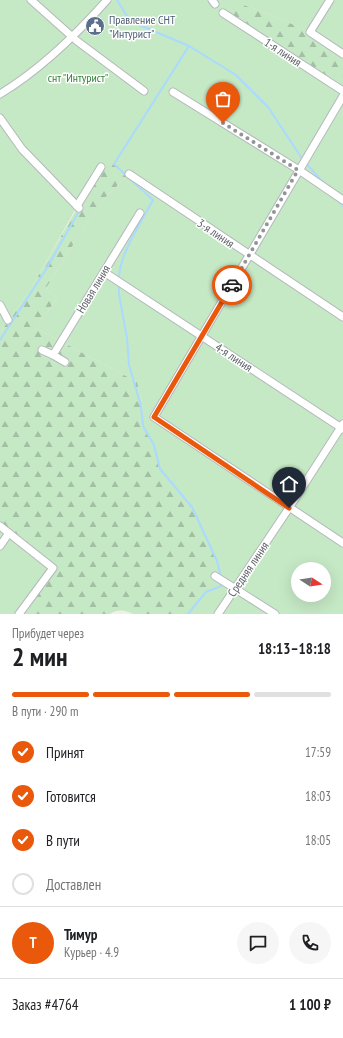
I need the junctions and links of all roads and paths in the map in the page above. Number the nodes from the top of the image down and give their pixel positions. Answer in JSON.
{"nodes":[{"id":1,"x":31,"y":0,"type":"edge"},
{"id":2,"x":107,"y":0,"type":"edge"},
{"id":3,"x":330,"y":0,"type":"edge"},
{"id":4,"x":223,"y":13,"type":"dead end"},
{"id":5,"x":73,"y":37,"type":"junction"},
{"id":6,"x":343,"y":54,"type":"edge"},
{"id":7,"x":144,"y":91,"type":"dead end"},
{"id":8,"x":343,"y":91,"type":"edge"},
{"id":9,"x":173,"y":92,"type":"dead end"},
{"id":10,"x":0,"y":94,"type":"edge"},
{"id":11,"x":343,"y":96,"type":"edge"},
{"id":12,"x":0,"y":118,"type":"edge"},
{"id":13,"x":101,"y":167,"type":"dead end"},
{"id":14,"x":300,"y":168,"type":"junction"},
{"id":15,"x":129,"y":174,"type":"dead end"},
{"id":16,"x":343,"y":200,"type":"edge"},
{"id":17,"x":140,"y":213,"type":"dead end"},
{"id":18,"x":250,"y":256,"type":"junction"},
{"id":19,"x":104,"y":272,"type":"junction"},
{"id":20,"x":0,"y":305,"type":"edge"},
{"id":21,"x":343,"y":317,"type":"edge"},
{"id":22,"x":8,"y":320,"type":"dead end"},
{"id":23,"x":202,"y":336,"type":"junction"},
{"id":24,"x":42,"y":350,"type":"dead end"},
{"id":25,"x":53,"y":355,"type":"junction"},
{"id":26,"x":64,"y":362,"type":"dead end"},
{"id":27,"x":342,"y":426,"type":"edge"},
{"id":28,"x":289,"y":508,"type":"junction"},
{"id":29,"x":0,"y":526,"type":"edge"},
{"id":30,"x":9,"y":533,"type":"junction"},
{"id":31,"x":343,"y":543,"type":"edge"},
{"id":32,"x":0,"y":546,"type":"edge"},
{"id":33,"x":219,"y":578,"type":"dead end"},
{"id":34,"x":236,"y":589,"type":"junction"},
{"id":35,"x":19,"y":614,"type":"edge"},
{"id":36,"x":218,"y":614,"type":"edge"},
{"id":37,"x":275,"y":614,"type":"edge"}],
"edges":[{"from":1,"to":5,"type":"street"},
{"from":2,"to":5,"type":"street"},
{"from":3,"to":6,"type":"street"},
{"from":4,"to":8,"type":"street","name":"1-я линия"},
{"from":5,"to":7,"type":"street"},
{"from":5,"to":10,"type":"street"},
{"from":9,"to":14,"type":"street"},
{"from":11,"to":14,"type":"street"},
{"from":12,"to":13,"type":"street"},
{"from":14,"to":16,"type":"street"},
{"from":14,"to":18,"type":"street"},
{"from":15,"to":18,"type":"street","name":"3-я линия"},
{"from":17,"to":19,"type":"street","name":"Новая линия"},
{"from":18,"to":21,"type":"street","name":"3-я линия"},
{"from":18,"to":23,"type":"street"},
{"from":19,"to":23,"type":"street","name":"4-я линия"},
{"from":19,"to":25,"type":"street","name":"Новая линия"},
{"from":20,"to":22,"type":"street"},
{"from":23,"to":27,"type":"street","name":"4-я линия"},
{"from":23,"to":28,"type":"street"},
{"from":24,"to":25,"type":"street"},
{"from":25,"to":26,"type":"street"},
{"from":27,"to":28,"type":"street","name":"Средняя линия"},
{"from":28,"to":31,"type":"street"},
{"from":28,"to":34,"type":"street","name":"Средняя линия"},
{"from":29,"to":30,"type":"street"},
{"from":30,"to":32,"type":"street"},
{"from":30,"to":35,"type":"street"},
{"from":33,"to":34,"type":"street"},
{"from":34,"to":36,"type":"street","name":"Средняя линия"},
{"from":34,"to":37,"type":"street"}]}
